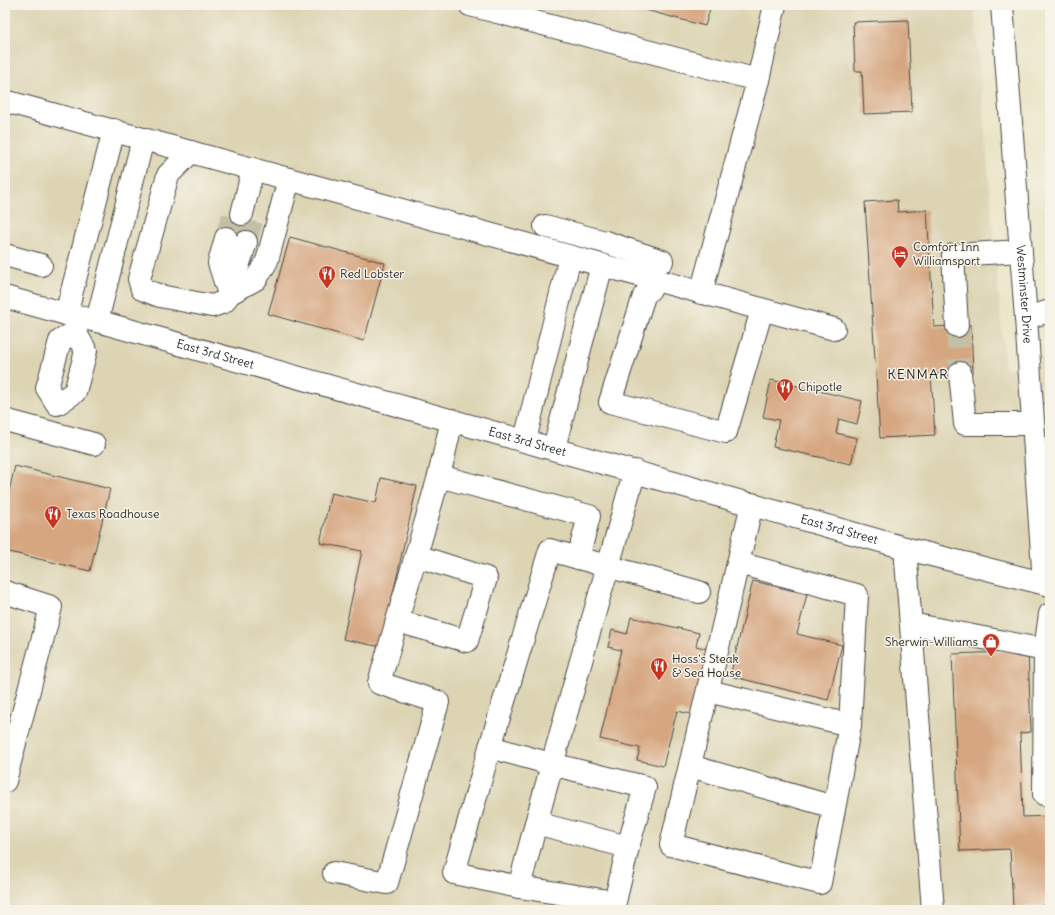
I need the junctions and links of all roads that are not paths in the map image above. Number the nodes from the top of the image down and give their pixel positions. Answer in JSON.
{"nodes":[{"id":1,"x":470,"y":5,"type":"edge"},
{"id":2,"x":775,"y":5,"type":"edge"},
{"id":3,"x":1002,"y":5,"type":"edge"},
{"id":4,"x":758,"y":80,"type":"junction"},
{"id":5,"x":5,"y":101,"type":"edge"},
{"id":6,"x":114,"y":130,"type":"junction"},
{"id":7,"x":143,"y":138,"type":"junction"},
{"id":8,"x":191,"y":152,"type":"junction"},
{"id":9,"x":251,"y":176,"type":"junction"},
{"id":10,"x":289,"y":179,"type":"junction"},
{"id":11,"x":243,"y":214,"type":"tunnel mouth"},
{"id":12,"x":545,"y":226,"type":"dead end"},
{"id":13,"x":235,"y":239,"type":"tunnel mouth"},
{"id":14,"x":1021,"y":251,"type":"junction"},
{"id":15,"x":5,"y":255,"type":"edge"},
{"id":16,"x":570,"y":257,"type":"junction"},
{"id":17,"x":113,"y":260,"type":"junction"},
{"id":18,"x":41,"y":265,"type":"dead end"},
{"id":19,"x":602,"y":265,"type":"junction"},
{"id":20,"x":142,"y":268,"type":"junction"},
{"id":21,"x":659,"y":271,"type":"junction"},
{"id":22,"x":701,"y":293,"type":"junction"},
{"id":23,"x":229,"y":294,"type":"junction"},
{"id":24,"x":5,"y":297,"type":"edge"},
{"id":25,"x":762,"y":310,"type":"junction"},
{"id":26,"x":1050,"y":311,"type":"edge"},
{"id":27,"x":1026,"y":318,"type":"junction"},
{"id":28,"x":79,"y":321,"type":"junction"},
{"id":29,"x":957,"y":326,"type":"tunnel mouth"},
{"id":30,"x":834,"y":329,"type":"dead end"},
{"id":31,"x":960,"y":373,"type":"tunnel mouth"},
{"id":32,"x":5,"y":420,"type":"edge"},
{"id":33,"x":452,"y":420,"type":"junction"},
{"id":34,"x":1033,"y":424,"type":"junction"},
{"id":35,"x":50,"y":432,"type":"junction"},
{"id":36,"x":525,"y":440,"type":"junction"},
{"id":37,"x":94,"y":444,"type":"dead end"},
{"id":38,"x":554,"y":448,"type":"junction"},
{"id":39,"x":635,"y":471,"type":"junction"},
{"id":40,"x":1043,"y":474,"type":"edge"},
{"id":41,"x":439,"y":476,"type":"junction"},
{"id":42,"x":752,"y":504,"type":"junction"},
{"id":43,"x":905,"y":548,"type":"junction"},
{"id":44,"x":417,"y":556,"type":"junction"},
{"id":45,"x":578,"y":558,"type":"junction"},
{"id":46,"x":738,"y":563,"type":"junction"},
{"id":47,"x":608,"y":567,"type":"junction"},
{"id":48,"x":1047,"y":584,"type":"edge"},
{"id":49,"x":5,"y":592,"type":"edge"},
{"id":50,"x":699,"y":592,"type":"dead end"},
{"id":51,"x":1050,"y":614,"type":"edge"},
{"id":52,"x":398,"y":621,"type":"junction"},
{"id":53,"x":911,"y":624,"type":"junction"},
{"id":54,"x":1048,"y":653,"type":"edge"},
{"id":55,"x":708,"y":691,"type":"junction"},
{"id":56,"x":850,"y":725,"type":"junction"},
{"id":57,"x":490,"y":747,"type":"junction"},
{"id":58,"x":551,"y":764,"type":"junction"},
{"id":59,"x":690,"y":766,"type":"junction"},
{"id":60,"x":5,"y":781,"type":"edge"},
{"id":61,"x":1050,"y":794,"type":"edge"},
{"id":62,"x":834,"y":807,"type":"junction"},
{"id":63,"x":536,"y":823,"type":"junction"},
{"id":64,"x":628,"y":847,"type":"junction"},
{"id":65,"x":334,"y":873,"type":"dead end"},
{"id":66,"x":518,"y":887,"type":"junction"},
{"id":67,"x":934,"y":910,"type":"edge"}],
"edges":[{"from":1,"to":4,"type":"main road"},
{"from":2,"to":4,"type":"main road"},
{"from":3,"to":14,"type":"main road","name":"Westminster Drive"},
{"from":4,"to":22,"type":"main road"},
{"from":5,"to":6,"type":"main road"},
{"from":6,"to":7,"type":"main road"},
{"from":6,"to":28,"type":"main road"},
{"from":7,"to":8,"type":"main road"},
{"from":7,"to":17,"type":"main road"},
{"from":8,"to":9,"type":"main road"},
{"from":8,"to":20,"type":"main road"},
{"from":9,"to":10,"type":"main road"},
{"from":9,"to":11,"type":"main road"},
{"from":10,"to":16,"type":"main road"},
{"from":10,"to":23,"type":"main road"},
{"from":12,"to":21,"type":"main road"},
{"from":13,"to":23,"type":"main road"},
{"from":14,"to":27,"type":"main road","name":"Westminster Drive"},
{"from":14,"to":29,"type":"main road"},
{"from":15,"to":18,"type":"main road"},
{"from":16,"to":19,"type":"main road"},
{"from":16,"to":36,"type":"main road"},
{"from":17,"to":20,"type":"main road"},
{"from":17,"to":28,"type":"main road"},
{"from":19,"to":21,"type":"main road"},
{"from":19,"to":38,"type":"main road"},
{"from":20,"to":23,"type":"main road"},
{"from":21,"to":22,"type":"main road"},
{"from":21,"to":25,"type":"main road"},
{"from":22,"to":25,"type":"main road"},
{"from":24,"to":28,"type":"main road","name":"East 3rd Street"},
{"from":25,"to":30,"type":"main road"},
{"from":26,"to":27,"type":"main road"},
{"from":27,"to":34,"type":"main road","name":"Westminster Drive"},
{"from":28,"to":33,"type":"main road","name":"East 3rd Street"},
{"from":28,"to":35,"type":"main road"},
{"from":31,"to":34,"type":"main road"},
{"from":32,"to":35,"type":"main road"},
{"from":33,"to":36,"type":"main road","name":"East 3rd Street"},
{"from":33,"to":41,"type":"main road"},
{"from":34,"to":40,"type":"main road","name":"Westminster Drive"},
{"from":35,"to":37,"type":"main road"},
{"from":36,"to":38,"type":"main road","name":"East 3rd Street"},
{"from":38,"to":39,"type":"main road","name":"East 3rd Street"},
{"from":39,"to":42,"type":"main road","name":"East 3rd Street"},
{"from":39,"to":47,"type":"main road"},
{"from":40,"to":48,"type":"main road","name":"Westminster Drive"},
{"from":41,"to":44,"type":"main road"},
{"from":41,"to":45,"type":"main road"},
{"from":42,"to":43,"type":"main road","name":"East 3rd Street"},
{"from":42,"to":46,"type":"main road"},
{"from":43,"to":48,"type":"main road","name":"East 3rd Street"},
{"from":43,"to":53,"type":"main road"},
{"from":44,"to":52,"type":"main road"},
{"from":44,"to":52,"type":"main road"},
{"from":45,"to":47,"type":"main road"},
{"from":45,"to":57,"type":"main road"},
{"from":46,"to":55,"type":"main road"},
{"from":46,"to":56,"type":"main road"},
{"from":47,"to":50,"type":"main road"},
{"from":47,"to":58,"type":"main road"},
{"from":49,"to":60,"type":"main road"},
{"from":51,"to":54,"type":"main road"},
{"from":52,"to":65,"type":"main road"},
{"from":53,"to":54,"type":"main road"},
{"from":53,"to":67,"type":"main road"},
{"from":54,"to":61,"type":"main road"},
{"from":55,"to":56,"type":"main road"},
{"from":55,"to":59,"type":"main road"},
{"from":56,"to":62,"type":"main road"},
{"from":57,"to":58,"type":"main road"},
{"from":57,"to":66,"type":"main road"},
{"from":58,"to":63,"type":"main road"},
{"from":58,"to":64,"type":"main road"},
{"from":59,"to":62,"type":"main road"},
{"from":59,"to":62,"type":"main road"},
{"from":63,"to":64,"type":"main road"},
{"from":63,"to":66,"type":"main road"},
{"from":64,"to":66,"type":"main road"}]}
